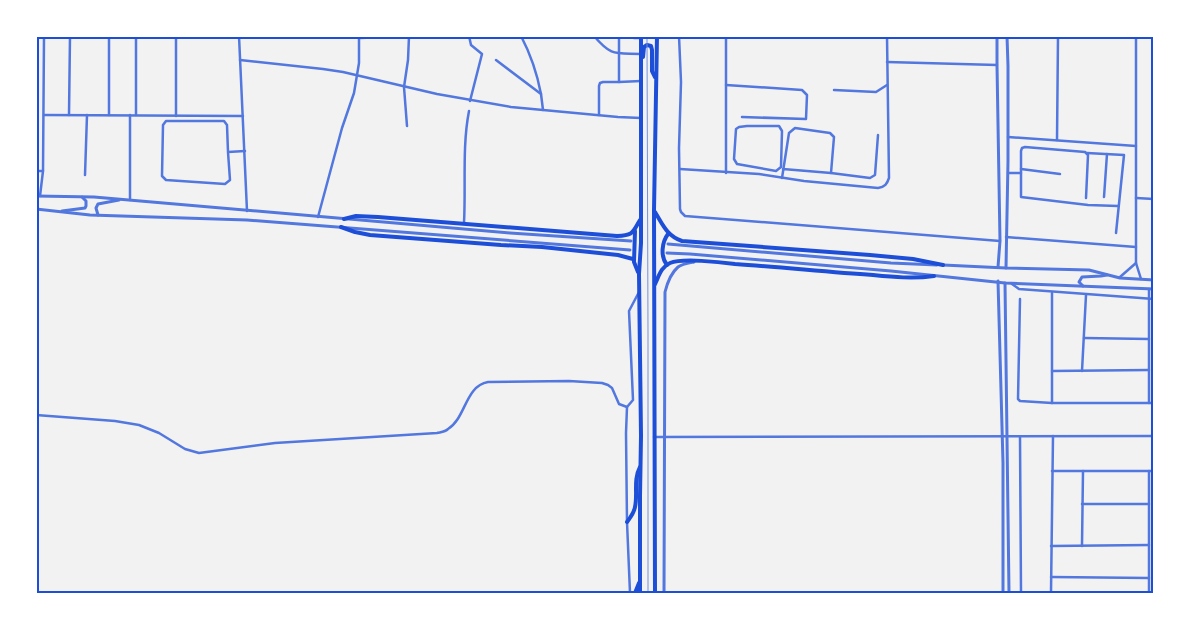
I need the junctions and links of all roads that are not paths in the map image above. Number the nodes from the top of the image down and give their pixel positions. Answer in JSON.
{"nodes":[{"id":1,"x":44,"y":36,"type":"edge"},
{"id":2,"x":70,"y":36,"type":"edge"},
{"id":3,"x":109,"y":36,"type":"edge"},
{"id":4,"x":136,"y":36,"type":"edge"},
{"id":5,"x":176,"y":36,"type":"edge"},
{"id":6,"x":239,"y":36,"type":"edge"},
{"id":7,"x":409,"y":36,"type":"edge"},
{"id":8,"x":418,"y":36,"type":"edge"},
{"id":9,"x":469,"y":36,"type":"edge"},
{"id":10,"x":521,"y":36,"type":"edge"},
{"id":11,"x":594,"y":36,"type":"edge"},
{"id":12,"x":619,"y":36,"type":"edge"},
{"id":13,"x":634,"y":36,"type":"edge"},
{"id":14,"x":657,"y":36,"type":"edge"},
{"id":15,"x":679,"y":36,"type":"edge"},
{"id":16,"x":726,"y":36,"type":"edge"},
{"id":17,"x":887,"y":36,"type":"edge"},
{"id":18,"x":997,"y":36,"type":"edge"},
{"id":19,"x":1007,"y":36,"type":"edge"},
{"id":20,"x":1058,"y":36,"type":"edge"},
{"id":21,"x":1136,"y":36,"type":"edge"},
{"id":22,"x":359,"y":37,"type":"edge"},
{"id":23,"x":641,"y":37,"type":"edge"},
{"id":24,"x":619,"y":53,"type":"junction"},
{"id":25,"x":641,"y":54,"type":"junction"},
{"id":26,"x":240,"y":60,"type":"junction"},
{"id":27,"x":496,"y":60,"type":"dead end"},
{"id":28,"x":887,"y":62,"type":"junction"},
{"id":29,"x":996,"y":66,"type":"junction"},
{"id":30,"x":358,"y":76,"type":"junction"},
{"id":31,"x":641,"y":79,"type":"junction"},
{"id":32,"x":656,"y":79,"type":"junction"},
{"id":33,"x":619,"y":82,"type":"junction"},
{"id":34,"x":726,"y":85,"type":"junction"},
{"id":35,"x":887,"y":85,"type":"junction"},
{"id":36,"x":404,"y":87,"type":"junction"},
{"id":37,"x":834,"y":90,"type":"dead end"},
{"id":38,"x":541,"y":94,"type":"junction"},
{"id":39,"x":470,"y":101,"type":"junction"},
{"id":40,"x":543,"y":110,"type":"junction"},
{"id":41,"x":469,"y":111,"type":"dead end"},
{"id":42,"x":44,"y":115,"type":"junction"},
{"id":43,"x":69,"y":115,"type":"junction"},
{"id":44,"x":87,"y":115,"type":"junction"},
{"id":45,"x":109,"y":115,"type":"junction"},
{"id":46,"x":130,"y":115,"type":"junction"},
{"id":47,"x":136,"y":115,"type":"junction"},
{"id":48,"x":599,"y":115,"type":"junction"},
{"id":49,"x":176,"y":116,"type":"junction"},
{"id":50,"x":243,"y":116,"type":"junction"},
{"id":51,"x":742,"y":117,"type":"dead end"},
{"id":52,"x":749,"y":117,"type":"junction"},
{"id":53,"x":641,"y":118,"type":"junction"},
{"id":54,"x":407,"y":126,"type":"dead end"},
{"id":55,"x":748,"y":126,"type":"junction"},
{"id":56,"x":878,"y":135,"type":"dead end"},
{"id":57,"x":1008,"y":137,"type":"junction"},
{"id":58,"x":1057,"y":140,"type":"junction"},
{"id":59,"x":1136,"y":146,"type":"junction"},
{"id":60,"x":245,"y":151,"type":"junction"},
{"id":61,"x":228,"y":152,"type":"junction"},
{"id":62,"x":1087,"y":153,"type":"junction"},
{"id":63,"x":1107,"y":154,"type":"junction"},
{"id":64,"x":680,"y":169,"type":"junction"},
{"id":65,"x":783,"y":169,"type":"junction"},
{"id":66,"x":36,"y":171,"type":"edge"},
{"id":67,"x":43,"y":171,"type":"junction"},
{"id":68,"x":1021,"y":171,"type":"junction"},
{"id":69,"x":1008,"y":172,"type":"junction"},
{"id":70,"x":726,"y":173,"type":"junction"},
{"id":71,"x":832,"y":173,"type":"junction"},
{"id":72,"x":1060,"y":174,"type":"dead end"},
{"id":73,"x":85,"y":175,"type":"dead end"},
{"id":74,"x":782,"y":178,"type":"junction"},
{"id":75,"x":38,"y":196,"type":"edge"},
{"id":76,"x":81,"y":197,"type":"junction"},
{"id":77,"x":1104,"y":197,"type":"dead end"},
{"id":78,"x":1086,"y":198,"type":"dead end"},
{"id":79,"x":1136,"y":198,"type":"junction"},
{"id":80,"x":121,"y":199,"type":"junction"},
{"id":81,"x":1154,"y":199,"type":"edge"},
{"id":82,"x":130,"y":200,"type":"junction"},
{"id":83,"x":1118,"y":206,"type":"junction"},
{"id":84,"x":36,"y":209,"type":"edge"},
{"id":85,"x":246,"y":210,"type":"junction"},
{"id":86,"x":654,"y":210,"type":"junction"},
{"id":87,"x":61,"y":212,"type":"junction"},
{"id":88,"x":99,"y":215,"type":"junction"},
{"id":89,"x":318,"y":216,"type":"junction"},
{"id":90,"x":344,"y":219,"type":"junction"},
{"id":91,"x":641,"y":220,"type":"junction"},
{"id":92,"x":464,"y":224,"type":"junction"},
{"id":93,"x":341,"y":227,"type":"junction"},
{"id":94,"x":635,"y":231,"type":"junction"},
{"id":95,"x":1116,"y":233,"type":"dead end"},
{"id":96,"x":668,"y":234,"type":"junction"},
{"id":97,"x":1006,"y":237,"type":"junction"},
{"id":98,"x":631,"y":241,"type":"dead end"},
{"id":99,"x":1000,"y":242,"type":"junction"},
{"id":100,"x":668,"y":244,"type":"dead end"},
{"id":101,"x":1136,"y":246,"type":"junction"},
{"id":102,"x":630,"y":250,"type":"dead end"},
{"id":103,"x":667,"y":253,"type":"dead end"},
{"id":104,"x":634,"y":259,"type":"junction"},
{"id":105,"x":694,"y":261,"type":"junction"},
{"id":106,"x":1136,"y":263,"type":"junction"},
{"id":107,"x":667,"y":265,"type":"junction"},
{"id":108,"x":942,"y":265,"type":"junction"},
{"id":109,"x":998,"y":267,"type":"junction"},
{"id":110,"x":1006,"y":268,"type":"junction"},
{"id":111,"x":639,"y":274,"type":"junction"},
{"id":112,"x":1107,"y":274,"type":"junction"},
{"id":113,"x":934,"y":276,"type":"junction"},
{"id":114,"x":1120,"y":278,"type":"junction"},
{"id":115,"x":1141,"y":279,"type":"junction"},
{"id":116,"x":1154,"y":280,"type":"edge"},
{"id":117,"x":998,"y":282,"type":"junction"},
{"id":118,"x":1005,"y":283,"type":"junction"},
{"id":119,"x":1011,"y":283,"type":"junction"},
{"id":120,"x":654,"y":286,"type":"junction"},
{"id":121,"x":1084,"y":286,"type":"junction"},
{"id":122,"x":640,"y":289,"type":"junction"},
{"id":123,"x":1149,"y":289,"type":"junction"},
{"id":124,"x":1154,"y":289,"type":"edge"},
{"id":125,"x":1052,"y":292,"type":"junction"},
{"id":126,"x":1086,"y":294,"type":"junction"},
{"id":127,"x":1020,"y":299,"type":"dead end"},
{"id":128,"x":1149,"y":300,"type":"junction"},
{"id":129,"x":1154,"y":300,"type":"edge"},
{"id":130,"x":1084,"y":338,"type":"junction"},
{"id":131,"x":1149,"y":339,"type":"junction"},
{"id":132,"x":1149,"y":370,"type":"junction"},
{"id":133,"x":1052,"y":371,"type":"junction"},
{"id":134,"x":1082,"y":371,"type":"junction"},
{"id":135,"x":1052,"y":403,"type":"junction"},
{"id":136,"x":1150,"y":403,"type":"junction"},
{"id":137,"x":1154,"y":403,"type":"edge"},
{"id":138,"x":627,"y":407,"type":"junction"},
{"id":139,"x":36,"y":415,"type":"edge"},
{"id":140,"x":1007,"y":436,"type":"junction"},
{"id":141,"x":1020,"y":436,"type":"junction"},
{"id":142,"x":1053,"y":436,"type":"junction"},
{"id":143,"x":1154,"y":436,"type":"edge"},
{"id":144,"x":654,"y":437,"type":"junction"},
{"id":145,"x":665,"y":437,"type":"junction"},
{"id":146,"x":1002,"y":437,"type":"junction"},
{"id":147,"x":640,"y":467,"type":"junction"},
{"id":148,"x":1052,"y":471,"type":"junction"},
{"id":149,"x":1083,"y":471,"type":"junction"},
{"id":150,"x":1149,"y":471,"type":"junction"},
{"id":151,"x":1154,"y":471,"type":"edge"},
{"id":152,"x":1082,"y":504,"type":"junction"},
{"id":153,"x":1149,"y":504,"type":"junction"},
{"id":154,"x":627,"y":522,"type":"junction"},
{"id":155,"x":1149,"y":545,"type":"junction"},
{"id":156,"x":1051,"y":546,"type":"junction"},
{"id":157,"x":1082,"y":546,"type":"junction"},
{"id":158,"x":640,"y":577,"type":"junction"},
{"id":159,"x":1051,"y":577,"type":"junction"},
{"id":160,"x":1149,"y":578,"type":"junction"},
{"id":161,"x":630,"y":593,"type":"edge"},
{"id":162,"x":636,"y":593,"type":"edge"},
{"id":163,"x":640,"y":593,"type":"edge"},
{"id":164,"x":655,"y":593,"type":"edge"},
{"id":165,"x":664,"y":593,"type":"edge"},
{"id":166,"x":1003,"y":593,"type":"edge"},
{"id":167,"x":1009,"y":593,"type":"edge"},
{"id":168,"x":1021,"y":593,"type":"edge"},
{"id":169,"x":1051,"y":593,"type":"edge"},
{"id":170,"x":1149,"y":593,"type":"edge"}],
"edges":[{"from":1,"to":42,"type":"street"},
{"from":2,"to":43,"type":"street"},
{"from":3,"to":45,"type":"street"},
{"from":4,"to":47,"type":"street"},
{"from":5,"to":49,"type":"street"},
{"from":6,"to":26,"type":"street"},
{"from":7,"to":8,"type":"street"},
{"from":7,"to":22,"type":"street"},
{"from":7,"to":36,"type":"street"},
{"from":9,"to":39,"type":"street"},
{"from":10,"to":38,"type":"street"},
{"from":11,"to":24,"type":"street"},
{"from":12,"to":24,"type":"street"},
{"from":13,"to":23,"type":"street"},
{"from":14,"to":32,"type":"main road"},
{"from":15,"to":64,"type":"street"},
{"from":16,"to":34,"type":"street"},
{"from":17,"to":28,"type":"street"},
{"from":18,"to":29,"type":"street"},
{"from":19,"to":57,"type":"street"},
{"from":20,"to":58,"type":"street"},
{"from":21,"to":59,"type":"street"},
{"from":22,"to":30,"type":"street"},
{"from":23,"to":25,"type":"main road"},
{"from":24,"to":25,"type":"street"},
{"from":24,"to":33,"type":"street"},
{"from":25,"to":31,"type":"main road"},
{"from":26,"to":30,"type":"street"},
{"from":26,"to":50,"type":"street"},
{"from":27,"to":38,"type":"street"},
{"from":28,"to":29,"type":"street"},
{"from":28,"to":35,"type":"street"},
{"from":29,"to":99,"type":"street"},
{"from":30,"to":36,"type":"street"},
{"from":30,"to":89,"type":"street"},
{"from":31,"to":32,"type":"main road"},
{"from":31,"to":33,"type":"street"},
{"from":31,"to":53,"type":"main road"},
{"from":32,"to":86,"type":"main road"},
{"from":33,"to":48,"type":"street"},
{"from":34,"to":52,"type":"street"},
{"from":34,"to":70,"type":"street"},
{"from":35,"to":37,"type":"street"},
{"from":35,"to":74,"type":"street"},
{"from":36,"to":39,"type":"street"},
{"from":36,"to":54,"type":"street"},
{"from":38,"to":40,"type":"street"},
{"from":39,"to":40,"type":"street"},
{"from":40,"to":48,"type":"street"},
{"from":41,"to":92,"type":"street"},
{"from":42,"to":43,"type":"street"},
{"from":42,"to":67,"type":"street"},
{"from":43,"to":44,"type":"street"},
{"from":44,"to":45,"type":"street"},
{"from":44,"to":73,"type":"street"},
{"from":45,"to":46,"type":"street"},
{"from":46,"to":47,"type":"street"},
{"from":46,"to":82,"type":"street"},
{"from":47,"to":49,"type":"street"},
{"from":48,"to":53,"type":"street"},
{"from":49,"to":50,"type":"street"},
{"from":50,"to":60,"type":"street"},
{"from":51,"to":52,"type":"street"},
{"from":52,"to":55,"type":"street"},
{"from":53,"to":91,"type":"main road"},
{"from":55,"to":55,"type":"street"},
{"from":56,"to":71,"type":"street"},
{"from":57,"to":58,"type":"street"},
{"from":57,"to":69,"type":"street"},
{"from":58,"to":59,"type":"street"},
{"from":59,"to":79,"type":"street"},
{"from":60,"to":61,"type":"street"},
{"from":60,"to":85,"type":"street"},
{"from":61,"to":61,"type":"street"},
{"from":62,"to":63,"type":"street"},
{"from":62,"to":68,"type":"street"},
{"from":62,"to":78,"type":"street"},
{"from":63,"to":77,"type":"street"},
{"from":63,"to":83,"type":"street"},
{"from":64,"to":70,"type":"street"},
{"from":64,"to":99,"type":"street"},
{"from":65,"to":71,"type":"street"},
{"from":65,"to":71,"type":"street"},
{"from":65,"to":74,"type":"street"},
{"from":66,"to":67,"type":"street"},
{"from":67,"to":75,"type":"street"},
{"from":68,"to":69,"type":"street"},
{"from":68,"to":72,"type":"street"},
{"from":68,"to":83,"type":"street"},
{"from":69,"to":97,"type":"street"},
{"from":70,"to":74,"type":"street"},
{"from":75,"to":76,"type":"street"},
{"from":76,"to":80,"type":"street"},
{"from":76,"to":87,"type":"street"},
{"from":79,"to":81,"type":"street"},
{"from":79,"to":101,"type":"street"},
{"from":80,"to":82,"type":"street"},
{"from":80,"to":88,"type":"street"},
{"from":82,"to":85,"type":"street"},
{"from":83,"to":95,"type":"street"},
{"from":84,"to":87,"type":"street"},
{"from":85,"to":89,"type":"street"},
{"from":86,"to":96,"type":"main road"},
{"from":86,"to":120,"type":"main road"},
{"from":87,"to":88,"type":"street"},
{"from":88,"to":93,"type":"street"},
{"from":89,"to":90,"type":"street"},
{"from":90,"to":92,"type":"main road"},
{"from":90,"to":98,"type":"street"},
{"from":91,"to":94,"type":"main road"},
{"from":91,"to":111,"type":"main road"},
{"from":92,"to":94,"type":"main road"},
{"from":93,"to":102,"type":"street"},
{"from":93,"to":104,"type":"main road"},
{"from":94,"to":104,"type":"main road"},
{"from":96,"to":107,"type":"main road"},
{"from":96,"to":108,"type":"main road"},
{"from":97,"to":101,"type":"street"},
{"from":97,"to":110,"type":"street"},
{"from":99,"to":109,"type":"street"},
{"from":100,"to":108,"type":"street"},
{"from":101,"to":106,"type":"street"},
{"from":103,"to":113,"type":"street"},
{"from":104,"to":111,"type":"main road"},
{"from":105,"to":107,"type":"main road"},
{"from":105,"to":113,"type":"main road"},
{"from":105,"to":145,"type":"street"},
{"from":106,"to":114,"type":"street"},
{"from":106,"to":115,"type":"street"},
{"from":107,"to":120,"type":"main road"},
{"from":108,"to":109,"type":"street"},
{"from":109,"to":110,"type":"street"},
{"from":110,"to":112,"type":"street"},
{"from":111,"to":122,"type":"main road"},
{"from":112,"to":114,"type":"street"},
{"from":112,"to":121,"type":"street"},
{"from":113,"to":117,"type":"street"},
{"from":114,"to":115,"type":"street"},
{"from":115,"to":116,"type":"street"},
{"from":117,"to":118,"type":"street"},
{"from":117,"to":146,"type":"street"},
{"from":118,"to":119,"type":"street"},
{"from":118,"to":140,"type":"street"},
{"from":119,"to":121,"type":"street"},
{"from":119,"to":125,"type":"street"},
{"from":120,"to":144,"type":"main road"},
{"from":121,"to":123,"type":"street"},
{"from":122,"to":138,"type":"street"},
{"from":122,"to":147,"type":"main road"},
{"from":123,"to":124,"type":"street"},
{"from":123,"to":128,"type":"street"},
{"from":125,"to":126,"type":"street"},
{"from":125,"to":133,"type":"street"},
{"from":126,"to":128,"type":"street"},
{"from":126,"to":130,"type":"street"},
{"from":127,"to":135,"type":"street"},
{"from":128,"to":129,"type":"street"},
{"from":128,"to":131,"type":"street"},
{"from":130,"to":131,"type":"street"},
{"from":130,"to":134,"type":"street"},
{"from":131,"to":132,"type":"street"},
{"from":132,"to":134,"type":"street"},
{"from":132,"to":136,"type":"street"},
{"from":133,"to":134,"type":"street"},
{"from":133,"to":135,"type":"street"},
{"from":135,"to":136,"type":"street"},
{"from":136,"to":137,"type":"street"},
{"from":138,"to":139,"type":"street"},
{"from":138,"to":154,"type":"street"},
{"from":140,"to":141,"type":"street"},
{"from":140,"to":146,"type":"street"},
{"from":140,"to":167,"type":"street"},
{"from":141,"to":142,"type":"street"},
{"from":141,"to":168,"type":"street"},
{"from":142,"to":143,"type":"street"},
{"from":142,"to":148,"type":"street"},
{"from":144,"to":145,"type":"street"},
{"from":144,"to":164,"type":"main road"},
{"from":145,"to":146,"type":"street"},
{"from":145,"to":165,"type":"street"},
{"from":146,"to":166,"type":"street"},
{"from":147,"to":154,"type":"main road"},
{"from":147,"to":158,"type":"main road"},
{"from":148,"to":149,"type":"street"},
{"from":148,"to":156,"type":"street"},
{"from":149,"to":150,"type":"street"},
{"from":149,"to":152,"type":"street"},
{"from":150,"to":151,"type":"street"},
{"from":150,"to":153,"type":"street"},
{"from":152,"to":153,"type":"street"},
{"from":152,"to":157,"type":"street"},
{"from":153,"to":155,"type":"street"},
{"from":154,"to":161,"type":"street"},
{"from":155,"to":157,"type":"street"},
{"from":155,"to":160,"type":"street"},
{"from":156,"to":157,"type":"street"},
{"from":156,"to":159,"type":"street"},
{"from":158,"to":162,"type":"main road"},
{"from":158,"to":163,"type":"main road"},
{"from":159,"to":160,"type":"street"},
{"from":159,"to":169,"type":"street"},
{"from":160,"to":170,"type":"street"}]}
